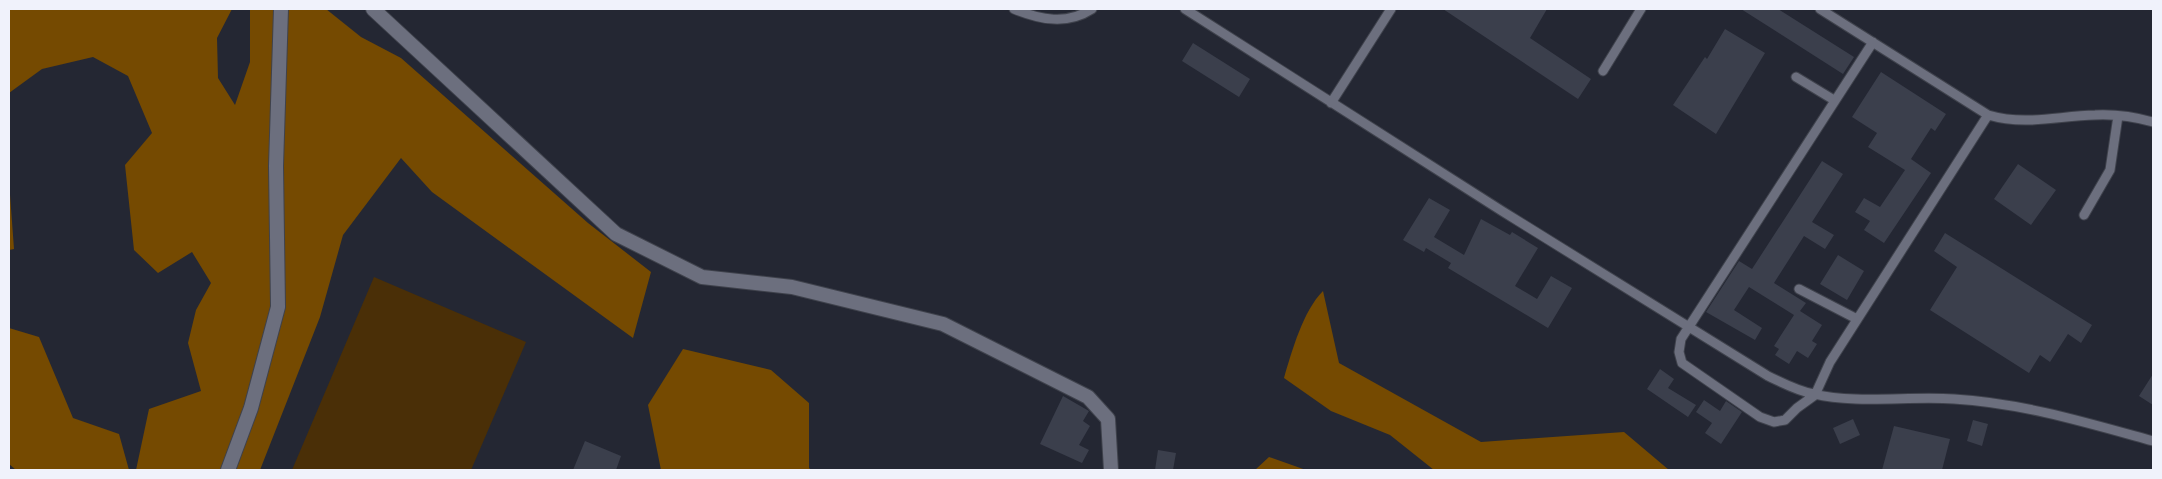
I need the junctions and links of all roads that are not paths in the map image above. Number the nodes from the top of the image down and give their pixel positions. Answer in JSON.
{"nodes":[{"id":1,"x":281,"y":9,"type":"edge"},
{"id":2,"x":373,"y":9,"type":"edge"},
{"id":3,"x":1014,"y":9,"type":"edge"},
{"id":4,"x":1092,"y":9,"type":"edge"},
{"id":5,"x":1185,"y":9,"type":"edge"},
{"id":6,"x":1391,"y":9,"type":"edge"},
{"id":7,"x":1642,"y":9,"type":"edge"},
{"id":8,"x":1825,"y":10,"type":"edge"},
{"id":9,"x":1873,"y":42,"type":"junction"},
{"id":10,"x":1603,"y":71,"type":"dead end"},
{"id":11,"x":1796,"y":77,"type":"dead end"},
{"id":12,"x":1834,"y":100,"type":"junction"},
{"id":13,"x":1331,"y":103,"type":"junction"},
{"id":14,"x":1988,"y":115,"type":"junction"},
{"id":15,"x":2118,"y":116,"type":"junction"},
{"id":16,"x":2153,"y":122,"type":"edge"},
{"id":17,"x":2084,"y":215,"type":"dead end"},
{"id":18,"x":1800,"y":289,"type":"dead end"},
{"id":19,"x":1857,"y":319,"type":"junction"},
{"id":20,"x":1688,"y":327,"type":"junction"},
{"id":21,"x":1815,"y":395,"type":"junction"},
{"id":22,"x":2153,"y":441,"type":"edge"},
{"id":23,"x":228,"y":470,"type":"edge"},
{"id":24,"x":1111,"y":470,"type":"edge"}],
"edges":[{"from":1,"to":23,"type":"street"},
{"from":2,"to":24,"type":"street"},
{"from":3,"to":4,"type":"lane"},
{"from":5,"to":13,"type":"lane"},
{"from":6,"to":13,"type":"lane"},
{"from":7,"to":10,"type":"lane"},
{"from":8,"to":9,"type":"lane"},
{"from":9,"to":12,"type":"lane"},
{"from":9,"to":14,"type":"lane"},
{"from":11,"to":12,"type":"lane"},
{"from":12,"to":20,"type":"lane"},
{"from":13,"to":20,"type":"lane"},
{"from":14,"to":15,"type":"lane"},
{"from":14,"to":19,"type":"lane"},
{"from":15,"to":16,"type":"lane"},
{"from":15,"to":17,"type":"lane"},
{"from":18,"to":19,"type":"lane"},
{"from":19,"to":21,"type":"lane"},
{"from":20,"to":21,"type":"lane"},
{"from":20,"to":21,"type":"lane"},
{"from":21,"to":22,"type":"lane"}]}
